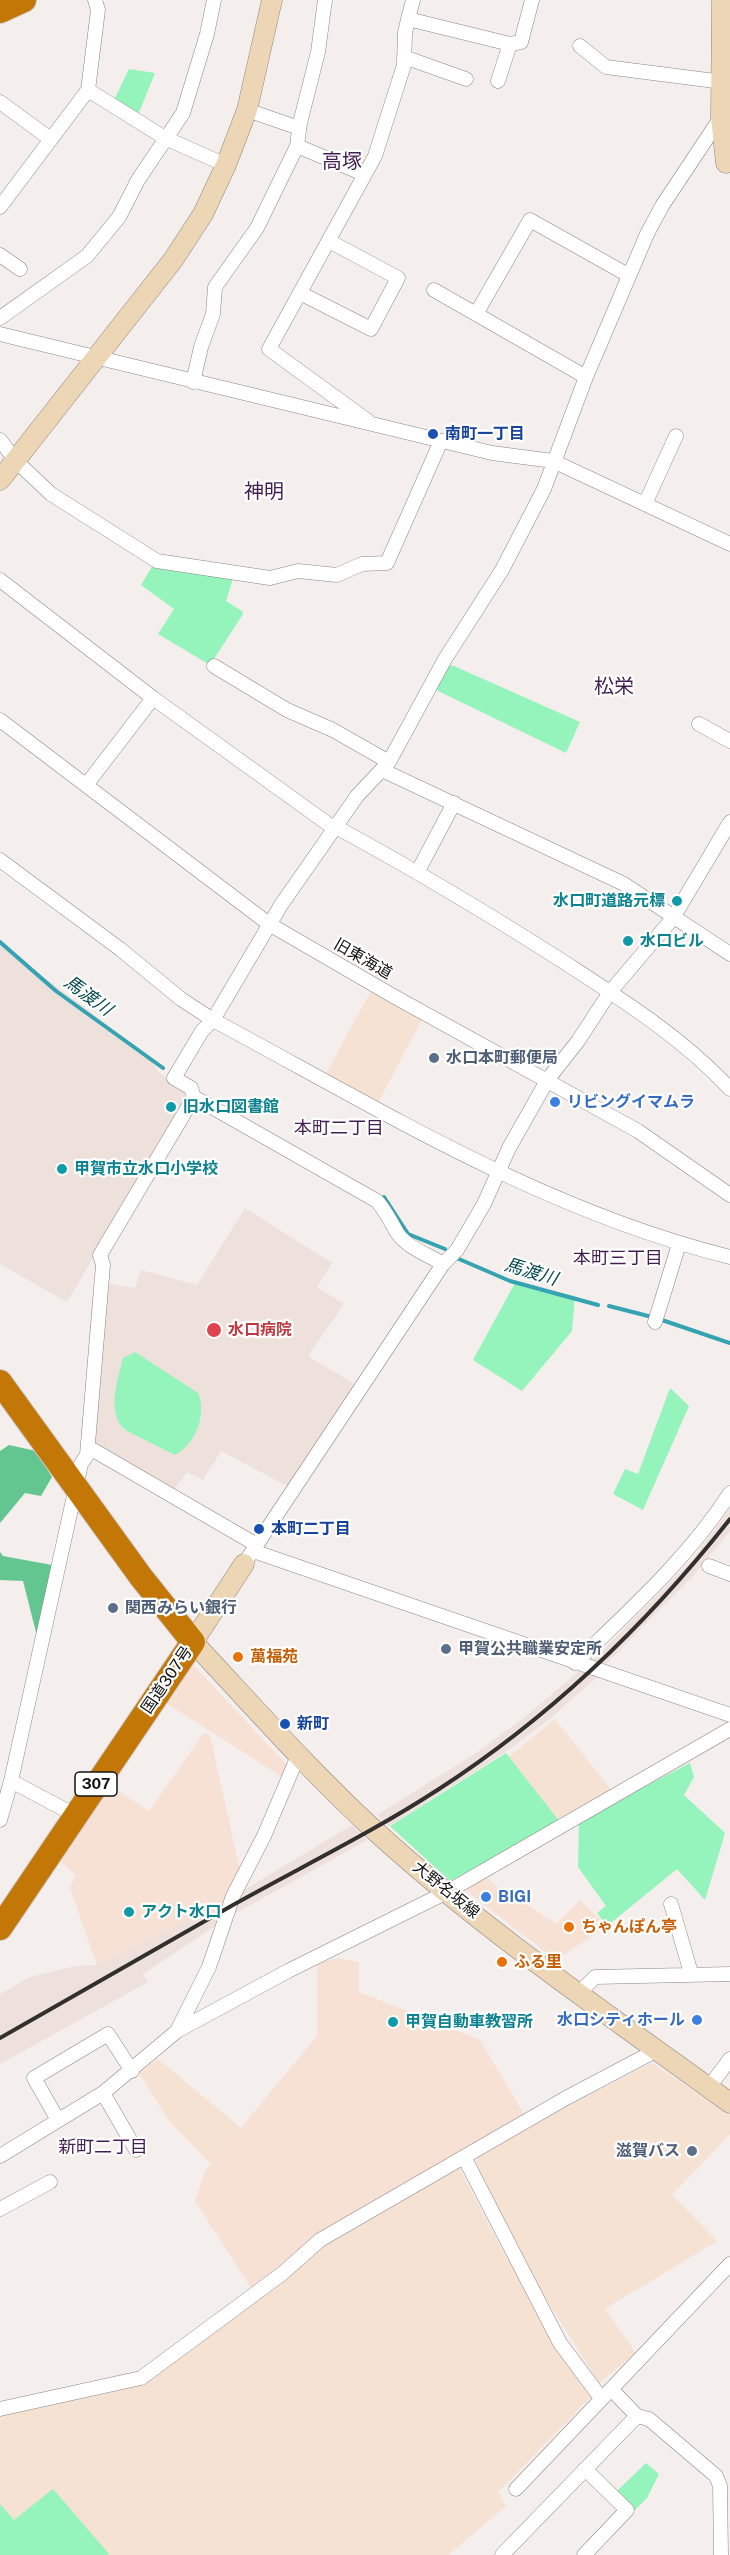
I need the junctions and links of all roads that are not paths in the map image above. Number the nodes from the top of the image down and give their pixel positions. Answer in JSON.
{"nodes":[{"id":1,"x":24,"y":0,"type":"edge"},
{"id":2,"x":95,"y":0,"type":"edge"},
{"id":3,"x":214,"y":0,"type":"edge"},
{"id":4,"x":272,"y":0,"type":"edge"},
{"id":5,"x":325,"y":0,"type":"edge"},
{"id":6,"x":413,"y":0,"type":"edge"},
{"id":7,"x":532,"y":0,"type":"edge"},
{"id":8,"x":722,"y":0,"type":"edge"},
{"id":9,"x":0,"y":11,"type":"edge"},
{"id":10,"x":408,"y":19,"type":"junction"},
{"id":11,"x":510,"y":44,"type":"junction"},
{"id":12,"x":580,"y":46,"type":"dead end"},
{"id":13,"x":404,"y":57,"type":"junction"},
{"id":14,"x":466,"y":80,"type":"dead end"},
{"id":15,"x":498,"y":81,"type":"dead end"},
{"id":16,"x":723,"y":82,"type":"junction"},
{"id":17,"x":88,"y":90,"type":"junction"},
{"id":18,"x":0,"y":102,"type":"edge"},
{"id":19,"x":247,"y":110,"type":"junction"},
{"id":20,"x":721,"y":117,"type":"junction"},
{"id":21,"x":299,"y":128,"type":"junction"},
{"id":22,"x":50,"y":138,"type":"junction"},
{"id":23,"x":165,"y":138,"type":"junction"},
{"id":24,"x":297,"y":146,"type":"junction"},
{"id":25,"x":226,"y":165,"type":"junction"},
{"id":26,"x":728,"y":170,"type":"edge"},
{"id":27,"x":364,"y":174,"type":"junction"},
{"id":28,"x":0,"y":207,"type":"edge"},
{"id":29,"x":328,"y":241,"type":"junction"},
{"id":30,"x":0,"y":255,"type":"edge"},
{"id":31,"x":20,"y":269,"type":"dead end"},
{"id":32,"x":628,"y":275,"type":"junction"},
{"id":33,"x":434,"y":290,"type":"dead end"},
{"id":34,"x":300,"y":293,"type":"junction"},
{"id":35,"x":476,"y":314,"type":"junction"},
{"id":36,"x":0,"y":318,"type":"edge"},
{"id":37,"x":0,"y":334,"type":"edge"},
{"id":38,"x":98,"y":358,"type":"junction"},
{"id":39,"x":586,"y":377,"type":"junction"},
{"id":40,"x":193,"y":382,"type":"junction"},
{"id":41,"x":374,"y":425,"type":"junction"},
{"id":42,"x":676,"y":436,"type":"dead end"},
{"id":43,"x":0,"y":441,"type":"edge"},
{"id":44,"x":441,"y":441,"type":"junction"},
{"id":45,"x":16,"y":460,"type":"junction"},
{"id":46,"x":553,"y":461,"type":"junction"},
{"id":47,"x":0,"y":480,"type":"edge"},
{"id":48,"x":645,"y":504,"type":"junction"},
{"id":49,"x":730,"y":544,"type":"edge"},
{"id":50,"x":0,"y":580,"type":"edge"},
{"id":51,"x":214,"y":666,"type":"dead end"},
{"id":52,"x":153,"y":698,"type":"junction"},
{"id":53,"x":0,"y":720,"type":"edge"},
{"id":54,"x":699,"y":724,"type":"dead end"},
{"id":55,"x":730,"y":741,"type":"edge"},
{"id":56,"x":385,"y":766,"type":"junction"},
{"id":57,"x":87,"y":784,"type":"junction"},
{"id":58,"x":454,"y":803,"type":"junction"},
{"id":59,"x":730,"y":822,"type":"edge"},
{"id":60,"x":335,"y":828,"type":"junction"},
{"id":61,"x":0,"y":860,"type":"edge"},
{"id":62,"x":418,"y":871,"type":"junction"},
{"id":63,"x":673,"y":918,"type":"junction"},
{"id":64,"x":269,"y":924,"type":"junction"},
{"id":65,"x":730,"y":954,"type":"edge"},
{"id":66,"x":610,"y":992,"type":"junction"},
{"id":67,"x":213,"y":1020,"type":"junction"},
{"id":68,"x":548,"y":1079,"type":"junction"},
{"id":69,"x":730,"y":1089,"type":"edge"},
{"id":70,"x":194,"y":1096,"type":"junction"},
{"id":71,"x":499,"y":1174,"type":"junction"},
{"id":72,"x":730,"y":1196,"type":"edge"},
{"id":73,"x":679,"y":1244,"type":"junction"},
{"id":74,"x":730,"y":1257,"type":"edge"},
{"id":75,"x":443,"y":1264,"type":"junction"},
{"id":76,"x":655,"y":1320,"type":"dead end"},
{"id":77,"x":0,"y":1383,"type":"edge"},
{"id":78,"x":88,"y":1447,"type":"junction"},
{"id":79,"x":77,"y":1489,"type":"junction"},
{"id":80,"x":730,"y":1493,"type":"edge"},
{"id":81,"x":251,"y":1553,"type":"junction"},
{"id":82,"x":709,"y":1566,"type":"dead end"},
{"id":83,"x":730,"y":1574,"type":"edge"},
{"id":84,"x":193,"y":1642,"type":"junction"},
{"id":85,"x":575,"y":1664,"type":"junction"},
{"id":86,"x":730,"y":1715,"type":"edge"},
{"id":87,"x":730,"y":1729,"type":"edge"},
{"id":88,"x":298,"y":1756,"type":"junction"},
{"id":89,"x":11,"y":1781,"type":"junction"},
{"id":90,"x":75,"y":1815,"type":"junction"},
{"id":91,"x":0,"y":1820,"type":"edge"},
{"id":92,"x":447,"y":1892,"type":"junction"},
{"id":93,"x":671,"y":1904,"type":"dead end"},
{"id":94,"x":0,"y":1928,"type":"edge"},
{"id":95,"x":691,"y":1973,"type":"junction"},
{"id":96,"x":730,"y":1974,"type":"edge"},
{"id":97,"x":579,"y":1993,"type":"junction"},
{"id":98,"x":177,"y":2031,"type":"junction"},
{"id":99,"x":657,"y":2050,"type":"junction"},
{"id":100,"x":730,"y":2059,"type":"edge"},
{"id":101,"x":132,"y":2070,"type":"junction"},
{"id":102,"x":709,"y":2087,"type":"junction"},
{"id":103,"x":103,"y":2093,"type":"junction"},
{"id":104,"x":730,"y":2103,"type":"edge"},
{"id":105,"x":58,"y":2120,"type":"junction"},
{"id":106,"x":136,"y":2150,"type":"dead end"},
{"id":107,"x":0,"y":2156,"type":"edge"},
{"id":108,"x":464,"y":2157,"type":"junction"},
{"id":109,"x":50,"y":2182,"type":"dead end"},
{"id":110,"x":0,"y":2210,"type":"edge"},
{"id":111,"x":730,"y":2264,"type":"edge"},
{"id":112,"x":606,"y":2394,"type":"junction"},
{"id":113,"x":0,"y":2409,"type":"edge"},
{"id":114,"x":637,"y":2416,"type":"junction"},
{"id":115,"x":585,"y":2469,"type":"junction"},
{"id":116,"x":725,"y":2484,"type":"edge"},
{"id":117,"x":516,"y":2488,"type":"dead end"},
{"id":118,"x":502,"y":2555,"type":"edge"},
{"id":119,"x":584,"y":2555,"type":"edge"},
{"id":120,"x":721,"y":2555,"type":"edge"}],
"edges":[{"from":1,"to":9,"type":"highway"},
{"from":2,"to":17,"type":"street"},
{"from":3,"to":23,"type":"street"},
{"from":4,"to":19,"type":"street"},
{"from":5,"to":21,"type":"street"},
{"from":6,"to":10,"type":"street"},
{"from":7,"to":11,"type":"street"},
{"from":8,"to":16,"type":"street"},
{"from":10,"to":11,"type":"street"},
{"from":10,"to":13,"type":"street"},
{"from":11,"to":15,"type":"street"},
{"from":12,"to":16,"type":"street"},
{"from":13,"to":14,"type":"street"},
{"from":13,"to":27,"type":"street"},
{"from":16,"to":20,"type":"street"},
{"from":17,"to":22,"type":"street"},
{"from":17,"to":23,"type":"street"},
{"from":18,"to":22,"type":"street"},
{"from":19,"to":21,"type":"street"},
{"from":19,"to":25,"type":"street"},
{"from":20,"to":26,"type":"street"},
{"from":20,"to":32,"type":"street"},
{"from":21,"to":24,"type":"street"},
{"from":22,"to":28,"type":"street"},
{"from":23,"to":25,"type":"street"},
{"from":23,"to":36,"type":"street"},
{"from":24,"to":27,"type":"street"},
{"from":24,"to":40,"type":"street"},
{"from":25,"to":38,"type":"street"},
{"from":27,"to":29,"type":"street"},
{"from":29,"to":34,"type":"street"},
{"from":29,"to":34,"type":"street"},
{"from":30,"to":31,"type":"street"},
{"from":32,"to":35,"type":"street"},
{"from":32,"to":39,"type":"street"},
{"from":33,"to":35,"type":"street"},
{"from":34,"to":41,"type":"street"},
{"from":35,"to":39,"type":"street"},
{"from":37,"to":38,"type":"street"},
{"from":38,"to":40,"type":"street"},
{"from":38,"to":45,"type":"street"},
{"from":39,"to":46,"type":"street"},
{"from":40,"to":41,"type":"street"},
{"from":41,"to":44,"type":"street"},
{"from":42,"to":48,"type":"street"},
{"from":43,"to":45,"type":"street"},
{"from":44,"to":45,"type":"street"},
{"from":44,"to":46,"type":"street"},
{"from":45,"to":47,"type":"street"},
{"from":46,"to":48,"type":"street"},
{"from":46,"to":56,"type":"street"},
{"from":48,"to":49,"type":"street"},
{"from":50,"to":52,"type":"street"},
{"from":51,"to":56,"type":"street"},
{"from":52,"to":57,"type":"street"},
{"from":52,"to":60,"type":"street"},
{"from":53,"to":57,"type":"street","name":"旧東海道"},
{"from":54,"to":55,"type":"street"},
{"from":56,"to":58,"type":"street"},
{"from":56,"to":60,"type":"street"},
{"from":57,"to":64,"type":"street","name":"旧東海道"},
{"from":58,"to":62,"type":"street"},
{"from":58,"to":63,"type":"street"},
{"from":59,"to":63,"type":"street"},
{"from":60,"to":62,"type":"street"},
{"from":60,"to":64,"type":"street"},
{"from":61,"to":67,"type":"street"},
{"from":62,"to":66,"type":"street"},
{"from":63,"to":65,"type":"street"},
{"from":63,"to":66,"type":"street"},
{"from":64,"to":67,"type":"street"},
{"from":64,"to":68,"type":"street","name":"旧東海道"},
{"from":66,"to":68,"type":"street"},
{"from":66,"to":69,"type":"street"},
{"from":67,"to":70,"type":"street"},
{"from":67,"to":71,"type":"street"},
{"from":68,"to":71,"type":"street"},
{"from":68,"to":72,"type":"street","name":"旧東海道"},
{"from":70,"to":75,"type":"street"},
{"from":70,"to":78,"type":"street"},
{"from":71,"to":73,"type":"street"},
{"from":71,"to":75,"type":"street"},
{"from":73,"to":74,"type":"street"},
{"from":73,"to":76,"type":"street"},
{"from":75,"to":81,"type":"street"},
{"from":77,"to":79,"type":"highway","name":"国道307号"},
{"from":78,"to":79,"type":"street"},
{"from":78,"to":81,"type":"street"},
{"from":79,"to":84,"type":"highway","name":"国道307号"},
{"from":79,"to":89,"type":"street"},
{"from":80,"to":85,"type":"street"},
{"from":81,"to":84,"type":"street"},
{"from":81,"to":85,"type":"street"},
{"from":82,"to":83,"type":"street"},
{"from":84,"to":88,"type":"street","name":"大野名坂線"},
{"from":84,"to":90,"type":"highway","name":"国道307号","number":"307"},
{"from":85,"to":86,"type":"street"},
{"from":87,"to":92,"type":"street"},
{"from":88,"to":92,"type":"street","name":"大野名坂線"},
{"from":88,"to":98,"type":"street"},
{"from":89,"to":90,"type":"street"},
{"from":89,"to":91,"type":"street"},
{"from":90,"to":94,"type":"highway","name":"国道307号","number":"307"},
{"from":92,"to":97,"type":"street","name":"大野名坂線"},
{"from":92,"to":98,"type":"street"},
{"from":93,"to":95,"type":"street"},
{"from":95,"to":96,"type":"street"},
{"from":95,"to":97,"type":"street"},
{"from":97,"to":99,"type":"street","name":"大野名坂線"},
{"from":98,"to":101,"type":"street"},
{"from":99,"to":102,"type":"street","name":"大野名坂線"},
{"from":99,"to":108,"type":"street"},
{"from":100,"to":102,"type":"street"},
{"from":101,"to":103,"type":"street"},
{"from":101,"to":105,"type":"street"},
{"from":102,"to":104,"type":"street","name":"大野名坂線"},
{"from":103,"to":105,"type":"street"},
{"from":103,"to":106,"type":"street"},
{"from":105,"to":107,"type":"street"},
{"from":108,"to":112,"type":"street"},
{"from":108,"to":113,"type":"street"},
{"from":109,"to":110,"type":"street"},
{"from":111,"to":112,"type":"street"},
{"from":112,"to":114,"type":"street"},
{"from":112,"to":117,"type":"street"},
{"from":114,"to":115,"type":"street"},
{"from":114,"to":116,"type":"street"},
{"from":115,"to":118,"type":"street"},
{"from":115,"to":119,"type":"street"},
{"from":116,"to":120,"type":"street"}]}
